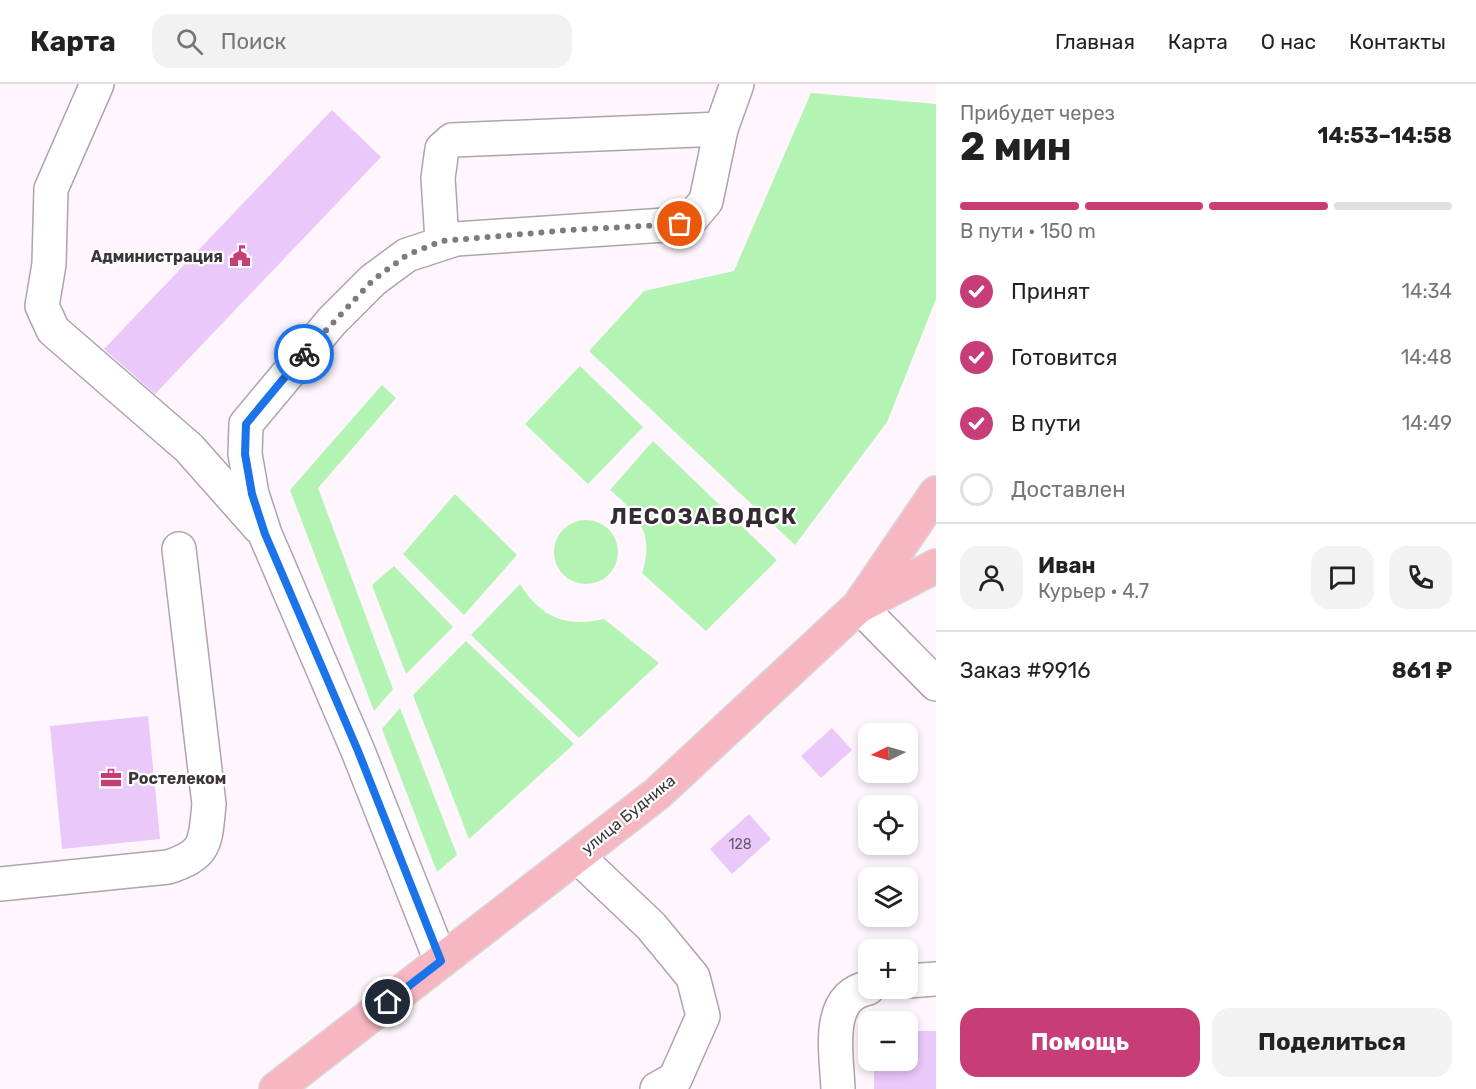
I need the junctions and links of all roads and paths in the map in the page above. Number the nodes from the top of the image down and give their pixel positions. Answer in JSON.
{"nodes":[{"id":1,"x":97,"y":84,"type":"edge"},
{"id":2,"x":737,"y":84,"type":"edge"},
{"id":3,"x":721,"y":129,"type":"junction"},
{"id":4,"x":442,"y":241,"type":"junction"},
{"id":5,"x":936,"y":493,"type":"edge"},
{"id":6,"x":265,"y":534,"type":"junction"},
{"id":7,"x":179,"y":549,"type":"dead end"},
{"id":8,"x":936,"y":566,"type":"edge"},
{"id":9,"x":859,"y":606,"type":"junction"},
{"id":10,"x":936,"y":684,"type":"edge"},
{"id":11,"x":578,"y":856,"type":"junction"},
{"id":12,"x":0,"y":884,"type":"edge"},
{"id":13,"x":441,"y":961,"type":"junction"},
{"id":14,"x":936,"y":979,"type":"edge"},
{"id":15,"x":918,"y":980,"type":"edge"},
{"id":16,"x":858,"y":991,"type":"edge"},
{"id":17,"x":276,"y":1089,"type":"edge"},
{"id":18,"x":657,"y":1089,"type":"edge"},
{"id":19,"x":838,"y":1089,"type":"edge"}],
"edges":[{"from":1,"to":6,"type":"lane"},
{"from":2,"to":3,"type":"lane"},
{"from":3,"to":4,"type":"lane"},
{"from":3,"to":4,"type":"lane"},
{"from":4,"to":6,"type":"lane"},
{"from":5,"to":9,"type":"main road","name":"улица Будника"},
{"from":6,"to":13,"type":"lane"},
{"from":7,"to":12,"type":"lane"},
{"from":8,"to":9,"type":"main road"},
{"from":9,"to":10,"type":"lane"},
{"from":9,"to":11,"type":"main road","name":"улица Будника"},
{"from":11,"to":13,"type":"main road","name":"улица Будника"},
{"from":11,"to":18,"type":"lane"},
{"from":13,"to":17,"type":"main road","name":"улица Будника"},
{"from":14,"to":15,"type":"lane"},
{"from":16,"to":19,"type":"lane"}]}
